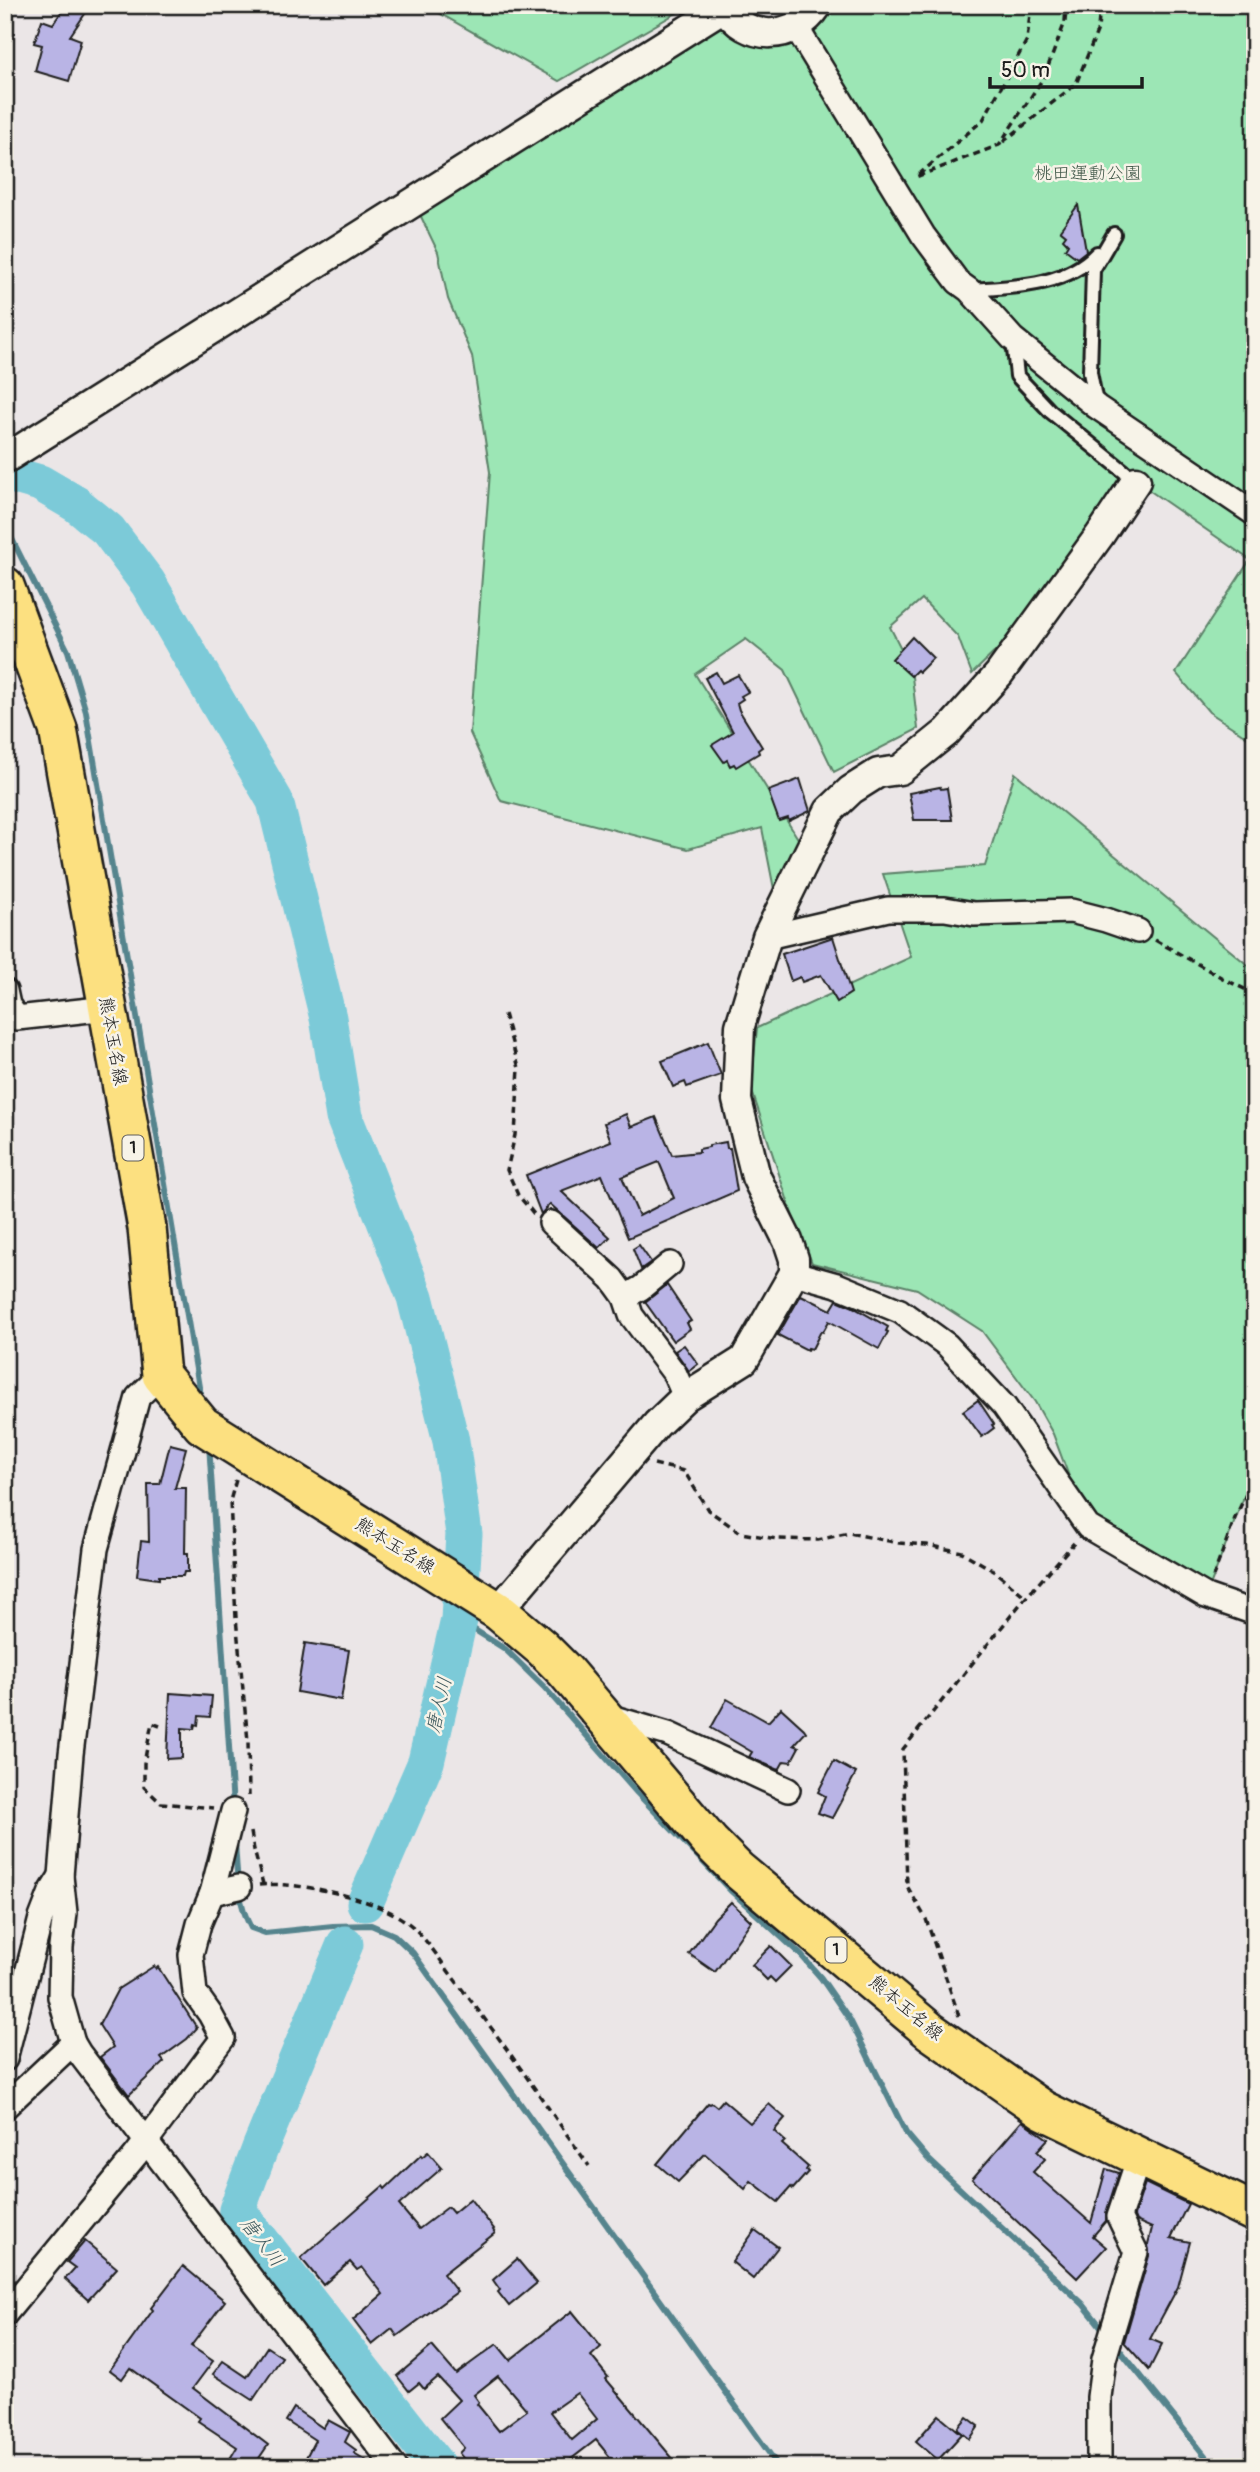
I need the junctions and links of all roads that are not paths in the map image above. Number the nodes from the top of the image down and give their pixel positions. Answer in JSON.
{"nodes":[{"id":1,"x":818,"y":5,"type":"edge"},
{"id":2,"x":723,"y":6,"type":"edge"},
{"id":3,"x":796,"y":27,"type":"junction"},
{"id":4,"x":970,"y":290,"type":"junction"},
{"id":5,"x":1013,"y":339,"type":"junction"},
{"id":6,"x":1097,"y":407,"type":"junction"},
{"id":7,"x":5,"y":459,"type":"edge"},
{"id":8,"x":1136,"y":481,"type":"joint"},
{"id":9,"x":1255,"y":514,"type":"edge"},
{"id":10,"x":5,"y":586,"type":"edge"},
{"id":11,"x":1138,"y":931,"type":"road end"},
{"id":12,"x":767,"y":937,"type":"junction"},
{"id":13,"x":5,"y":991,"type":"edge"},
{"id":14,"x":108,"y":1008,"type":"junction"},
{"id":15,"x":551,"y":1223,"type":"road end"},
{"id":16,"x":670,"y":1264,"type":"dead end"},
{"id":17,"x":794,"y":1273,"type":"junction"},
{"id":18,"x":625,"y":1297,"type":"junction"},
{"id":19,"x":161,"y":1375,"type":"junction"},
{"id":20,"x":685,"y":1397,"type":"junction"},
{"id":21,"x":491,"y":1607,"type":"junction"},
{"id":22,"x":1255,"y":1613,"type":"edge"},
{"id":23,"x":601,"y":1714,"type":"junction"},
{"id":24,"x":788,"y":1790,"type":"dead end"},
{"id":25,"x":241,"y":1813,"type":"road end"},
{"id":26,"x":61,"y":1876,"type":"junction"},
{"id":27,"x":239,"y":1887,"type":"road end"},
{"id":28,"x":212,"y":1893,"type":"junction"},
{"id":29,"x":73,"y":2043,"type":"junction"},
{"id":30,"x":5,"y":2059,"type":"edge"},
{"id":31,"x":5,"y":2107,"type":"edge"},
{"id":32,"x":146,"y":2142,"type":"junction"},
{"id":33,"x":1139,"y":2157,"type":"junction"},
{"id":34,"x":1255,"y":2213,"type":"edge"},
{"id":35,"x":5,"y":2314,"type":"edge"},
{"id":36,"x":395,"y":2467,"type":"edge"},
{"id":37,"x":1099,"y":2467,"type":"edge"}],
"edges":[{"from":1,"to":3,"type":"street"},
{"from":2,"to":3,"type":"street"},
{"from":2,"to":7,"type":"street"},
{"from":3,"to":4,"type":"street"},
{"from":4,"to":5,"type":"street"},
{"from":4,"to":6,"type":"lane"},
{"from":5,"to":6,"type":"street"},
{"from":5,"to":8,"type":"lane"},
{"from":6,"to":9,"type":"street"},
{"from":8,"to":12,"type":"street"},
{"from":10,"to":14,"type":"main road","name":"熊本玉名線","number":"1"},
{"from":11,"to":12,"type":"street"},
{"from":12,"to":17,"type":"street"},
{"from":13,"to":14,"type":"street"},
{"from":14,"to":19,"type":"main road","name":"熊本玉名線","number":"1"},
{"from":15,"to":18,"type":"street"},
{"from":16,"to":18,"type":"street"},
{"from":17,"to":20,"type":"street"},
{"from":17,"to":22,"type":"street"},
{"from":18,"to":20,"type":"street"},
{"from":19,"to":21,"type":"main road","name":"熊本玉名線","number":"1"},
{"from":19,"to":26,"type":"street"},
{"from":20,"to":21,"type":"street"},
{"from":21,"to":23,"type":"main road","name":"熊本玉名線","number":"1"},
{"from":23,"to":24,"type":"street"},
{"from":23,"to":33,"type":"main road","name":"熊本玉名線","number":"1"},
{"from":25,"to":28,"type":"street"},
{"from":26,"to":29,"type":"street"},
{"from":26,"to":30,"type":"street"},
{"from":27,"to":28,"type":"street"},
{"from":28,"to":32,"type":"street"},
{"from":29,"to":31,"type":"street"},
{"from":29,"to":32,"type":"street"},
{"from":32,"to":35,"type":"street"},
{"from":32,"to":36,"type":"street"},
{"from":33,"to":34,"type":"main road","name":"熊本玉名線","number":"1"},
{"from":33,"to":37,"type":"street"}]}
